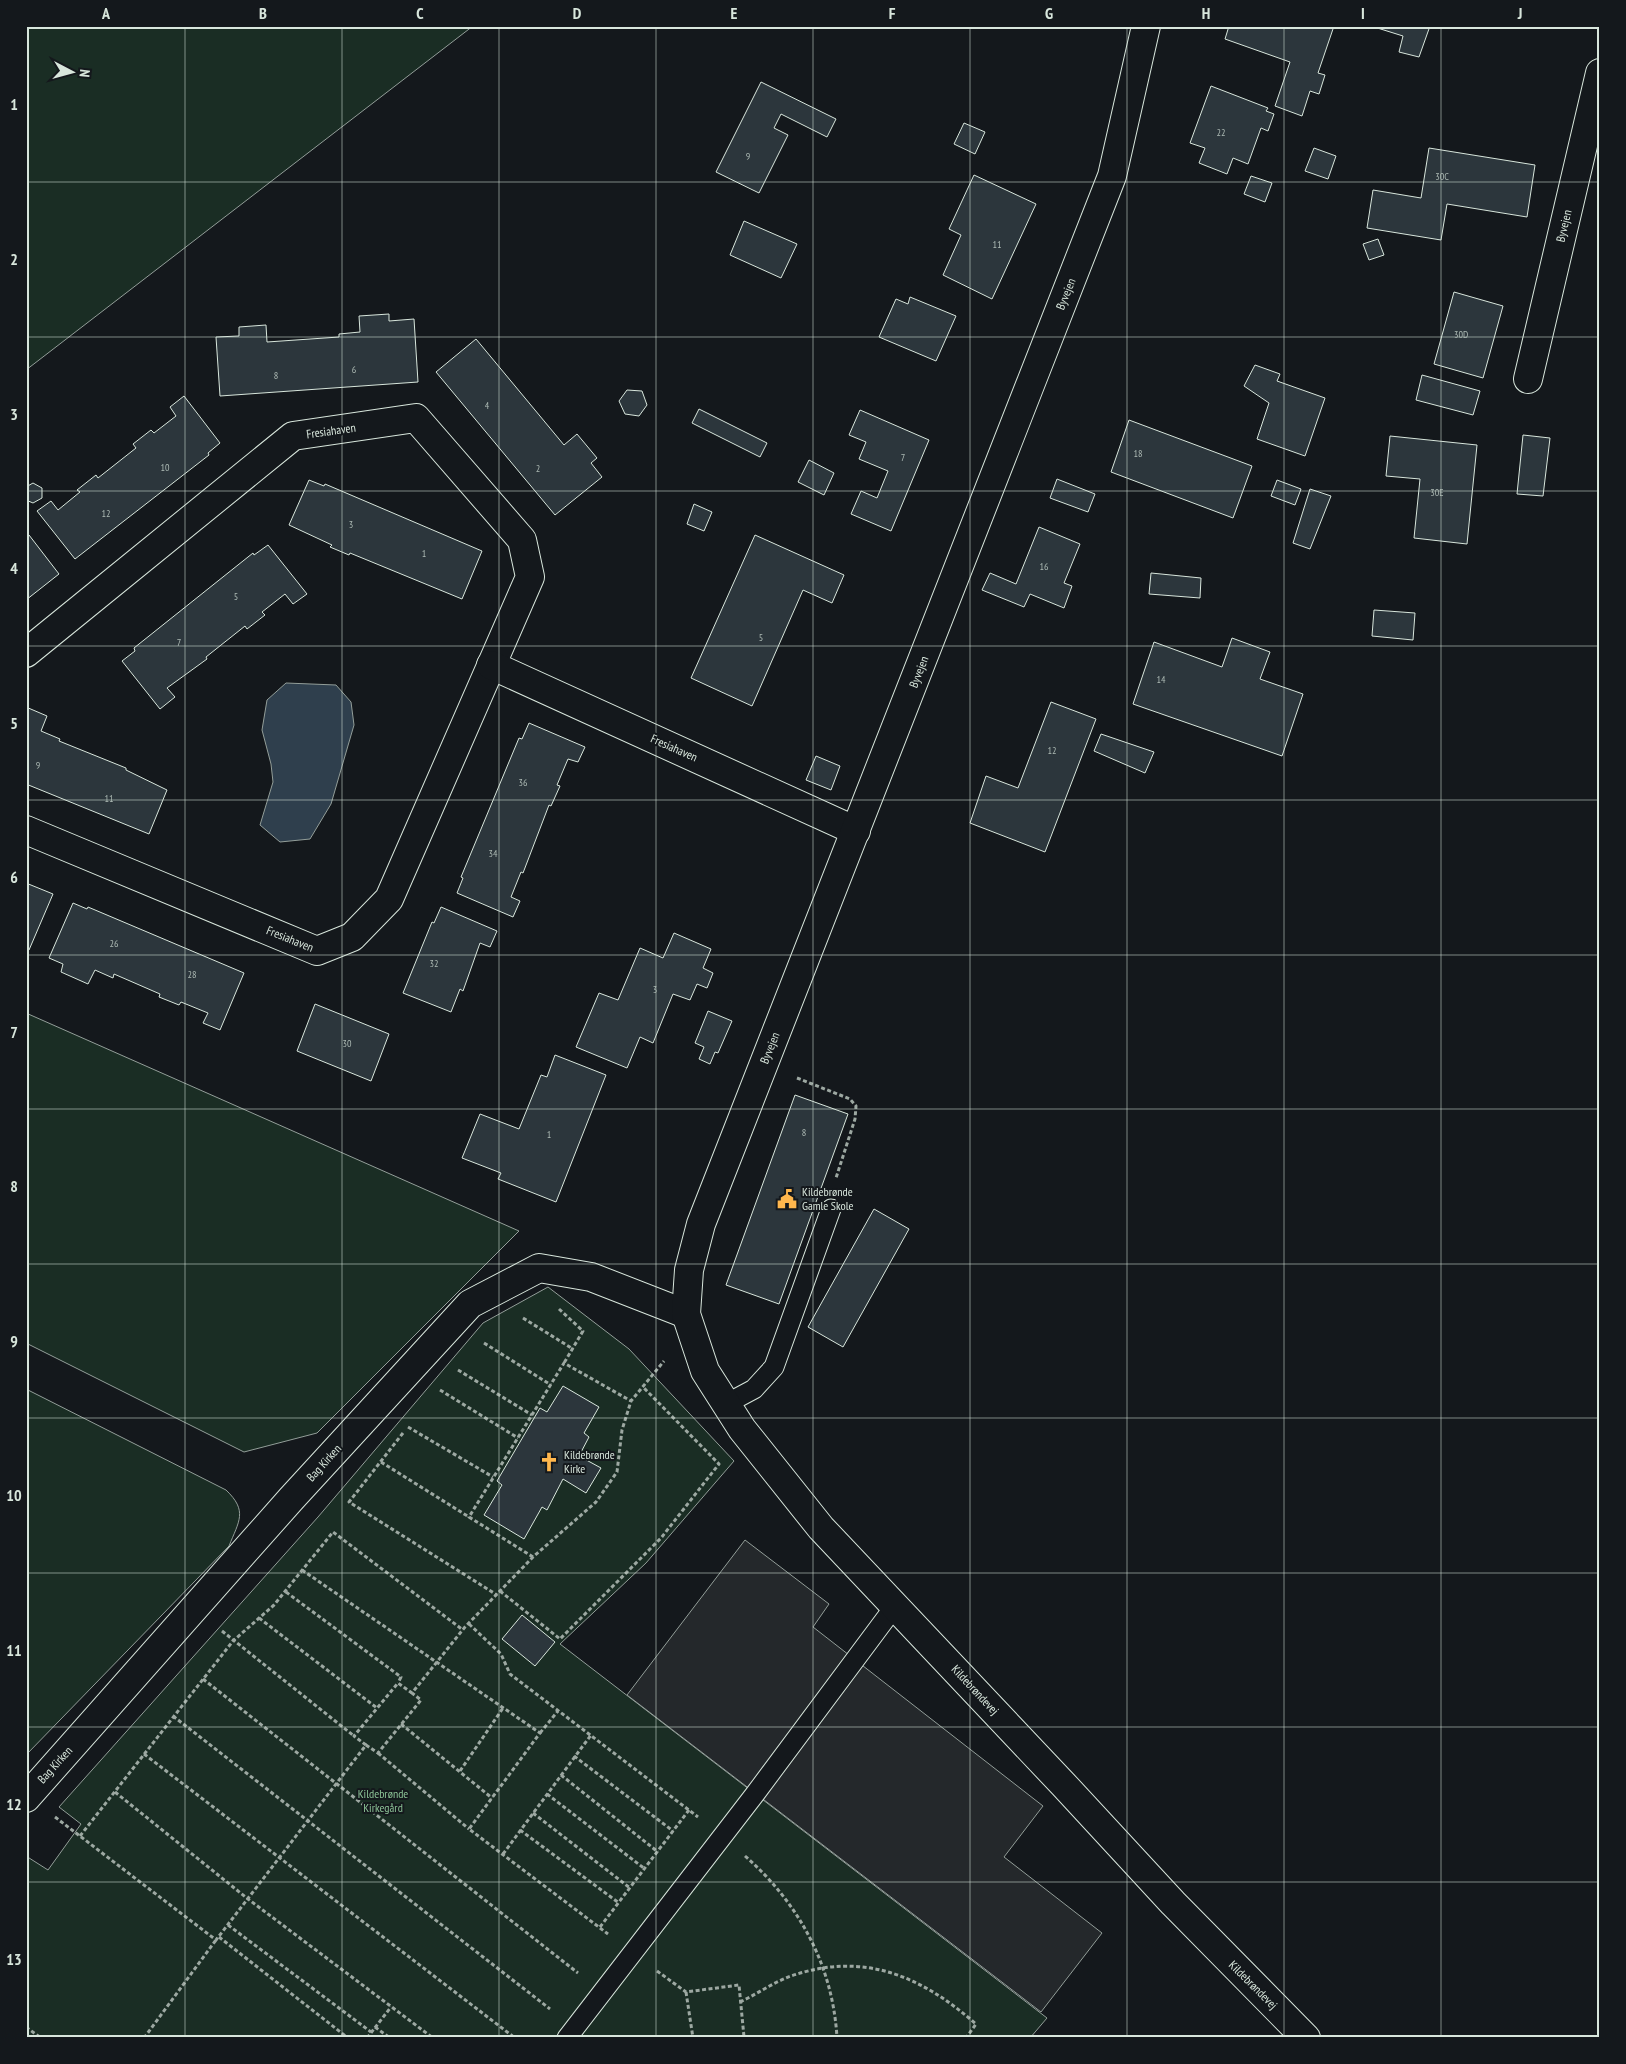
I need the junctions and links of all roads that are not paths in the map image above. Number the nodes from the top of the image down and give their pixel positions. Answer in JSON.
{"nodes":[{"id":1,"x":1146,"y":26,"type":"edge"},
{"id":2,"x":1600,"y":73,"type":"edge"},
{"id":3,"x":1528,"y":379,"type":"dead end"},
{"id":4,"x":26,"y":653,"type":"edge"},
{"id":5,"x":491,"y":665,"type":"junction"},
{"id":6,"x":26,"y":830,"type":"edge"},
{"id":7,"x":856,"y":830,"type":"junction"},
{"id":8,"x":831,"y":1209,"type":"road end"},
{"id":9,"x":687,"y":1318,"type":"junction"},
{"id":10,"x":726,"y":1404,"type":"junction"},
{"id":11,"x":895,"y":1606,"type":"junction"},
{"id":12,"x":27,"y":1797,"type":"edge"},
{"id":13,"x":570,"y":2033,"type":"edge"},
{"id":14,"x":1306,"y":2038,"type":"edge"}],
"edges":[{"from":1,"to":7,"type":"street","name":"Byvejen"},
{"from":2,"to":3,"type":"street","name":"Byvejen"},
{"from":4,"to":5,"type":"street","name":"Fresiahaven"},
{"from":5,"to":6,"type":"street","name":"Fresiahaven"},
{"from":5,"to":7,"type":"street","name":"Fresiahaven"},
{"from":7,"to":9,"type":"street","name":"Byvejen"},
{"from":8,"to":10,"type":"lane"},
{"from":9,"to":10,"type":"street","name":"Kildebrøndevej"},
{"from":9,"to":12,"type":"street","name":"Bag Kirken"},
{"from":10,"to":11,"type":"street","name":"Kildebrøndevej"},
{"from":11,"to":13,"type":"lane"},
{"from":11,"to":14,"type":"street","name":"Kildebrøndevej"}]}
